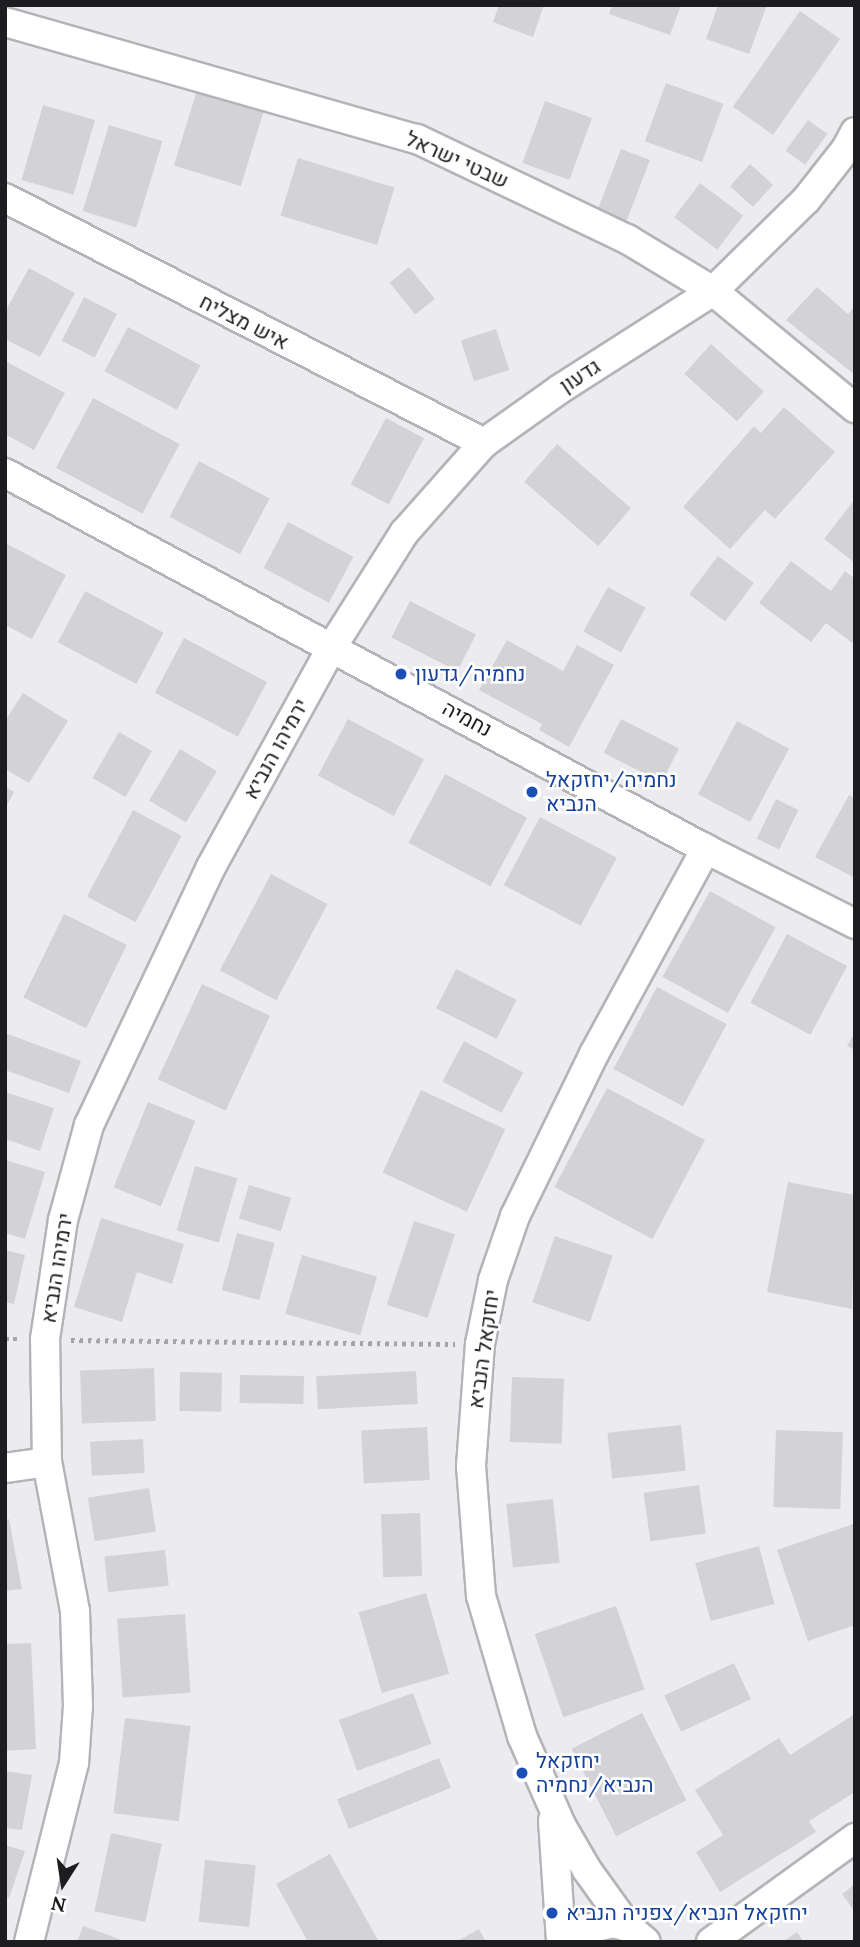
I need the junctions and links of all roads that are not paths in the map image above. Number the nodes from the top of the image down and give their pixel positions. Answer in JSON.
{"nodes":[{"id":1,"x":5,"y":22,"type":"edge"},
{"id":2,"x":855,"y":132,"type":"edge"},
{"id":3,"x":5,"y":198,"type":"edge"},
{"id":4,"x":713,"y":291,"type":"junction"},
{"id":5,"x":855,"y":408,"type":"edge"},
{"id":6,"x":484,"y":443,"type":"junction"},
{"id":7,"x":5,"y":473,"type":"edge"},
{"id":8,"x":332,"y":647,"type":"junction"},
{"id":9,"x":706,"y":849,"type":"junction"},
{"id":10,"x":855,"y":924,"type":"edge"},
{"id":11,"x":47,"y":1462,"type":"junction"},
{"id":12,"x":5,"y":1468,"type":"edge"},
{"id":13,"x":552,"y":1803,"type":"junction"},
{"id":14,"x":855,"y":1838,"type":"edge"},
{"id":15,"x":637,"y":1935,"type":"edge"},
{"id":16,"x":29,"y":1942,"type":"edge"},
{"id":17,"x":561,"y":1942,"type":"edge"},
{"id":18,"x":569,"y":1942,"type":"edge"},
{"id":19,"x":711,"y":1942,"type":"edge"}],
"edges":[{"from":1,"to":4,"type":"street","name":"שבטי ישראל"},
{"from":2,"to":4,"type":"street","name":"גדעון"},
{"from":3,"to":6,"type":"street","name":"איש מצליח"},
{"from":4,"to":5,"type":"street","name":"שבטי ישראל"},
{"from":4,"to":6,"type":"street","name":"גדעון"},
{"from":6,"to":8,"type":"street","name":"גדעון"},
{"from":7,"to":8,"type":"street","name":"נחמיה"},
{"from":8,"to":9,"type":"street","name":"נחמיה"},
{"from":8,"to":11,"type":"street","name":"ירמיהו הנביא"},
{"from":9,"to":10,"type":"street","name":"נחמיה"},
{"from":9,"to":13,"type":"street","name":"יחזקאל הנביא"},
{"from":11,"to":12,"type":"street"},
{"from":11,"to":16,"type":"street","name":"ירמיהו הנביא"},
{"from":13,"to":15,"type":"street","name":"יחזקאל הנביא"},
{"from":13,"to":17,"type":"street","name":"יחזקאל הנביא"},
{"from":14,"to":19,"type":"street"},
{"from":15,"to":18,"type":"street"}]}
